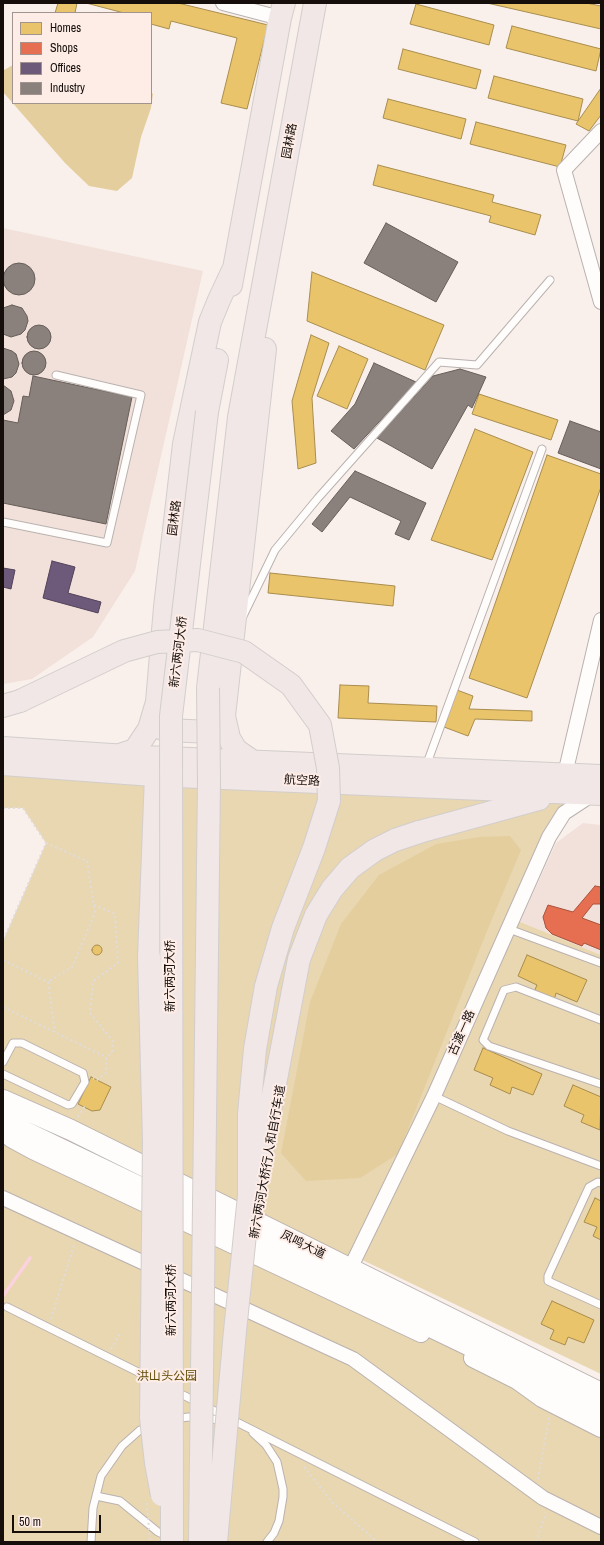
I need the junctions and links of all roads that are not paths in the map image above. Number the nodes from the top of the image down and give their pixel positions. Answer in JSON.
{"nodes":[{"id":1,"x":223,"y":3,"type":"edge"},
{"id":2,"x":315,"y":3,"type":"edge"},
{"id":3,"x":282,"y":11,"type":"edge"},
{"id":4,"x":601,"y":131,"type":"edge"},
{"id":5,"x":233,"y":270,"type":"junction"},
{"id":6,"x":265,"y":279,"type":"junction"},
{"id":7,"x":550,"y":280,"type":"dead end"},
{"id":8,"x":601,"y":302,"type":"edge"},
{"id":9,"x":56,"y":375,"type":"dead end"},
{"id":10,"x":207,"y":412,"type":"joint"},
{"id":11,"x":542,"y":449,"type":"dead end"},
{"id":12,"x":3,"y":522,"type":"edge"},
{"id":13,"x":601,"y":620,"type":"edge"},
{"id":14,"x":234,"y":636,"type":"junction"},
{"id":15,"x":3,"y":706,"type":"edge"},
{"id":16,"x":225,"y":719,"type":"junction"},
{"id":17,"x":149,"y":725,"type":"junction"},
{"id":18,"x":3,"y":734,"type":"edge"},
{"id":19,"x":3,"y":748,"type":"edge"},
{"id":20,"x":117,"y":756,"type":"junction"},
{"id":21,"x":252,"y":761,"type":"junction"},
{"id":22,"x":3,"y":764,"type":"edge"},
{"id":23,"x":425,"y":768,"type":"junction"},
{"id":24,"x":156,"y":775,"type":"junction"},
{"id":25,"x":563,"y":783,"type":"junction"},
{"id":26,"x":599,"y":788,"type":"edge"},
{"id":27,"x":509,"y":929,"type":"junction"},
{"id":28,"x":601,"y":963,"type":"edge"},
{"id":29,"x":601,"y":1020,"type":"edge"},
{"id":30,"x":3,"y":1062,"type":"edge"},
{"id":31,"x":3,"y":1074,"type":"edge"},
{"id":32,"x":601,"y":1084,"type":"edge"},
{"id":33,"x":434,"y":1096,"type":"junction"},
{"id":34,"x":3,"y":1100,"type":"edge"},
{"id":35,"x":3,"y":1121,"type":"edge"},
{"id":36,"x":3,"y":1130,"type":"edge"},
{"id":37,"x":601,"y":1166,"type":"edge"},
{"id":38,"x":601,"y":1183,"type":"edge"},
{"id":39,"x":249,"y":1196,"type":"junction"},
{"id":40,"x":3,"y":1198,"type":"edge"},
{"id":41,"x":346,"y":1276,"type":"junction"},
{"id":42,"x":601,"y":1305,"type":"edge"},
{"id":43,"x":7,"y":1307,"type":"dead end"},
{"id":44,"x":156,"y":1381,"type":"dead end"},
{"id":45,"x":163,"y":1385,"type":"dead end"},
{"id":46,"x":601,"y":1393,"type":"edge"},
{"id":47,"x":601,"y":1409,"type":"edge"},
{"id":48,"x":247,"y":1427,"type":"junction"},
{"id":49,"x":601,"y":1428,"type":"edge"},
{"id":50,"x":96,"y":1496,"type":"junction"},
{"id":51,"x":601,"y":1527,"type":"edge"},
{"id":52,"x":91,"y":1542,"type":"edge"},
{"id":53,"x":172,"y":1542,"type":"edge"},
{"id":54,"x":180,"y":1542,"type":"edge"},
{"id":55,"x":200,"y":1542,"type":"edge"},
{"id":56,"x":216,"y":1542,"type":"edge"},
{"id":57,"x":267,"y":1542,"type":"edge"},
{"id":58,"x":475,"y":1542,"type":"edge"}],
"edges":[{"from":1,"to":3,"type":"street"},
{"from":2,"to":6,"type":"main road","name":"园林路"},
{"from":3,"to":5,"type":"main road","name":"园林路"},
{"from":4,"to":8,"type":"street"},
{"from":5,"to":10,"type":"main road","name":"园林路"},
{"from":5,"to":17,"type":"main road","name":"园林路"},
{"from":6,"to":14,"type":"main road","name":"园林路"},
{"from":6,"to":55,"type":"main road","name":"园林路","bridge":true},
{"from":7,"to":14,"type":"lane"},
{"from":9,"to":12,"type":"lane"},
{"from":10,"to":53,"type":"main road","name":"新六两河大桥","bridge":true},
{"from":11,"to":23,"type":"lane"},
{"from":13,"to":25,"type":"street"},
{"from":14,"to":16,"type":"main road","name":"园林路"},
{"from":15,"to":39,"type":"main road","bridge":true},
{"from":16,"to":17,"type":"main road"},
{"from":16,"to":21,"type":"main road","name":"园林路"},
{"from":17,"to":18,"type":"main road"},
{"from":17,"to":20,"type":"main road","name":"园林路"},
{"from":19,"to":20,"type":"main road","name":"航空路"},
{"from":20,"to":21,"type":"main road","name":"航空路"},
{"from":21,"to":23,"type":"main road","name":"航空路"},
{"from":22,"to":24,"type":"main road","name":"航空路"},
{"from":23,"to":25,"type":"main road","name":"航空路"},
{"from":24,"to":25,"type":"main road","name":"航空路"},
{"from":24,"to":53,"type":"main road","bridge":true},
{"from":25,"to":26,"type":"main road","name":"航空路"},
{"from":25,"to":39,"type":"main road","bridge":true},
{"from":26,"to":27,"type":"street","name":"古渡一路"},
{"from":27,"to":28,"type":"lane"},
{"from":27,"to":33,"type":"street","name":"古渡一路"},
{"from":29,"to":32,"type":"lane"},
{"from":30,"to":31,"type":"lane"},
{"from":33,"to":37,"type":"lane"},
{"from":33,"to":41,"type":"street","name":"古渡一路"},
{"from":34,"to":41,"type":"main road","name":"凤鸣大道"},
{"from":35,"to":41,"type":"main road","name":"凤鸣大道"},
{"from":36,"to":49,"type":"street"},
{"from":38,"to":42,"type":"lane"},
{"from":39,"to":56,"type":"main road","bridge":true},
{"from":40,"to":51,"type":"street"},
{"from":41,"to":46,"type":"main road","name":"凤鸣大道"},
{"from":41,"to":47,"type":"main road","name":"凤鸣大道"},
{"from":43,"to":44,"type":"lane"},
{"from":45,"to":48,"type":"lane"},
{"from":48,"to":50,"type":"lane"},
{"from":48,"to":57,"type":"lane"},
{"from":48,"to":58,"type":"lane"},
{"from":50,"to":52,"type":"lane"},
{"from":50,"to":54,"type":"lane"}]}
